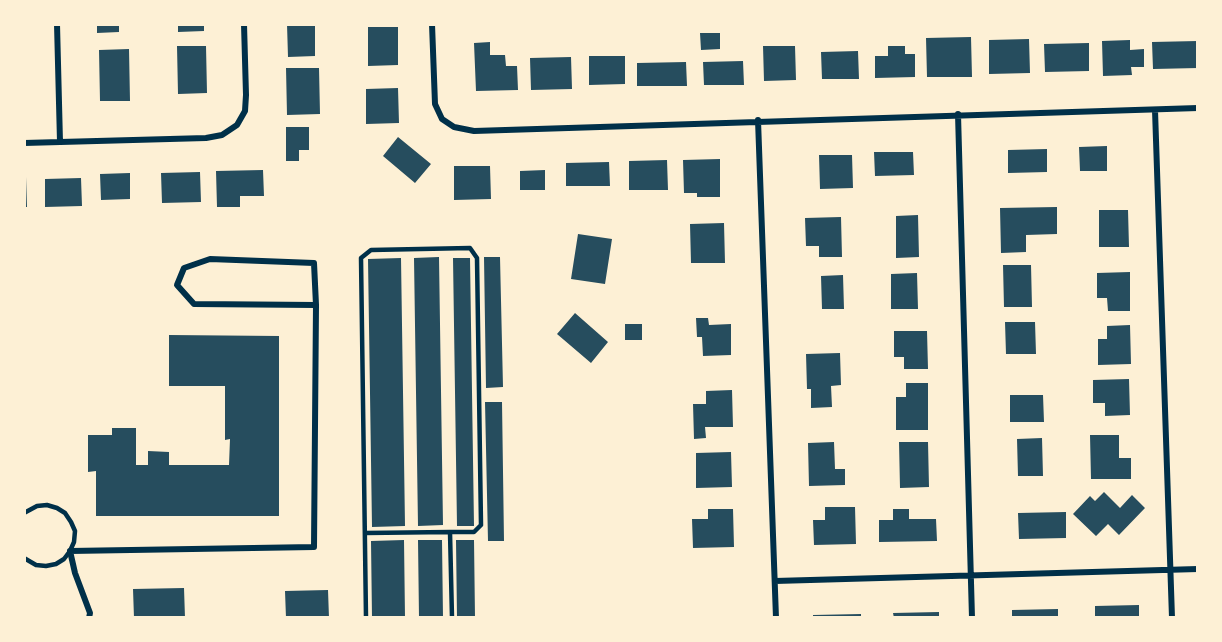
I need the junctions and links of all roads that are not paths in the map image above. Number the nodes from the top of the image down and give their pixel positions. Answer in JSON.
{"nodes":[{"id":1,"x":57,"y":24,"type":"edge"},
{"id":2,"x":244,"y":24,"type":"edge"},
{"id":3,"x":432,"y":24,"type":"edge"},
{"id":4,"x":1198,"y":108,"type":"edge"},
{"id":5,"x":1155,"y":110,"type":"junction"},
{"id":6,"x":958,"y":114,"type":"junction"},
{"id":7,"x":758,"y":120,"type":"junction"},
{"id":8,"x":60,"y":142,"type":"junction"},
{"id":9,"x":24,"y":143,"type":"edge"},
{"id":10,"x":316,"y":305,"type":"junction"},
{"id":11,"x":24,"y":513,"type":"edge"},
{"id":12,"x":450,"y":532,"type":"junction"},
{"id":13,"x":365,"y":533,"type":"junction"},
{"id":14,"x":70,"y":551,"type":"junction"},
{"id":15,"x":24,"y":558,"type":"edge"},
{"id":16,"x":1198,"y":569,"type":"edge"},
{"id":17,"x":1170,"y":570,"type":"junction"},
{"id":18,"x":970,"y":577,"type":"junction"},
{"id":19,"x":775,"y":581,"type":"junction"},
{"id":20,"x":89,"y":618,"type":"edge"},
{"id":21,"x":366,"y":618,"type":"edge"},
{"id":22,"x":452,"y":618,"type":"edge"},
{"id":23,"x":776,"y":618,"type":"edge"},
{"id":24,"x":972,"y":618,"type":"edge"},
{"id":25,"x":1172,"y":618,"type":"edge"}],
"edges":[{"from":1,"to":8,"type":"street"},
{"from":2,"to":8,"type":"street"},
{"from":3,"to":7,"type":"street"},
{"from":4,"to":5,"type":"street"},
{"from":5,"to":6,"type":"street"},
{"from":5,"to":17,"type":"street"},
{"from":6,"to":7,"type":"street"},
{"from":6,"to":18,"type":"street"},
{"from":7,"to":19,"type":"street"},
{"from":8,"to":9,"type":"street"},
{"from":10,"to":10,"type":"street"},
{"from":10,"to":14,"type":"street"},
{"from":11,"to":14,"type":"lane"},
{"from":12,"to":13,"type":"lane"},
{"from":12,"to":13,"type":"lane"},
{"from":12,"to":22,"type":"lane"},
{"from":13,"to":21,"type":"lane"},
{"from":14,"to":15,"type":"lane"},
{"from":14,"to":20,"type":"street"},
{"from":16,"to":17,"type":"street"},
{"from":17,"to":18,"type":"street"},
{"from":17,"to":25,"type":"street"},
{"from":18,"to":19,"type":"street"},
{"from":18,"to":24,"type":"street"},
{"from":19,"to":23,"type":"street"}]}
